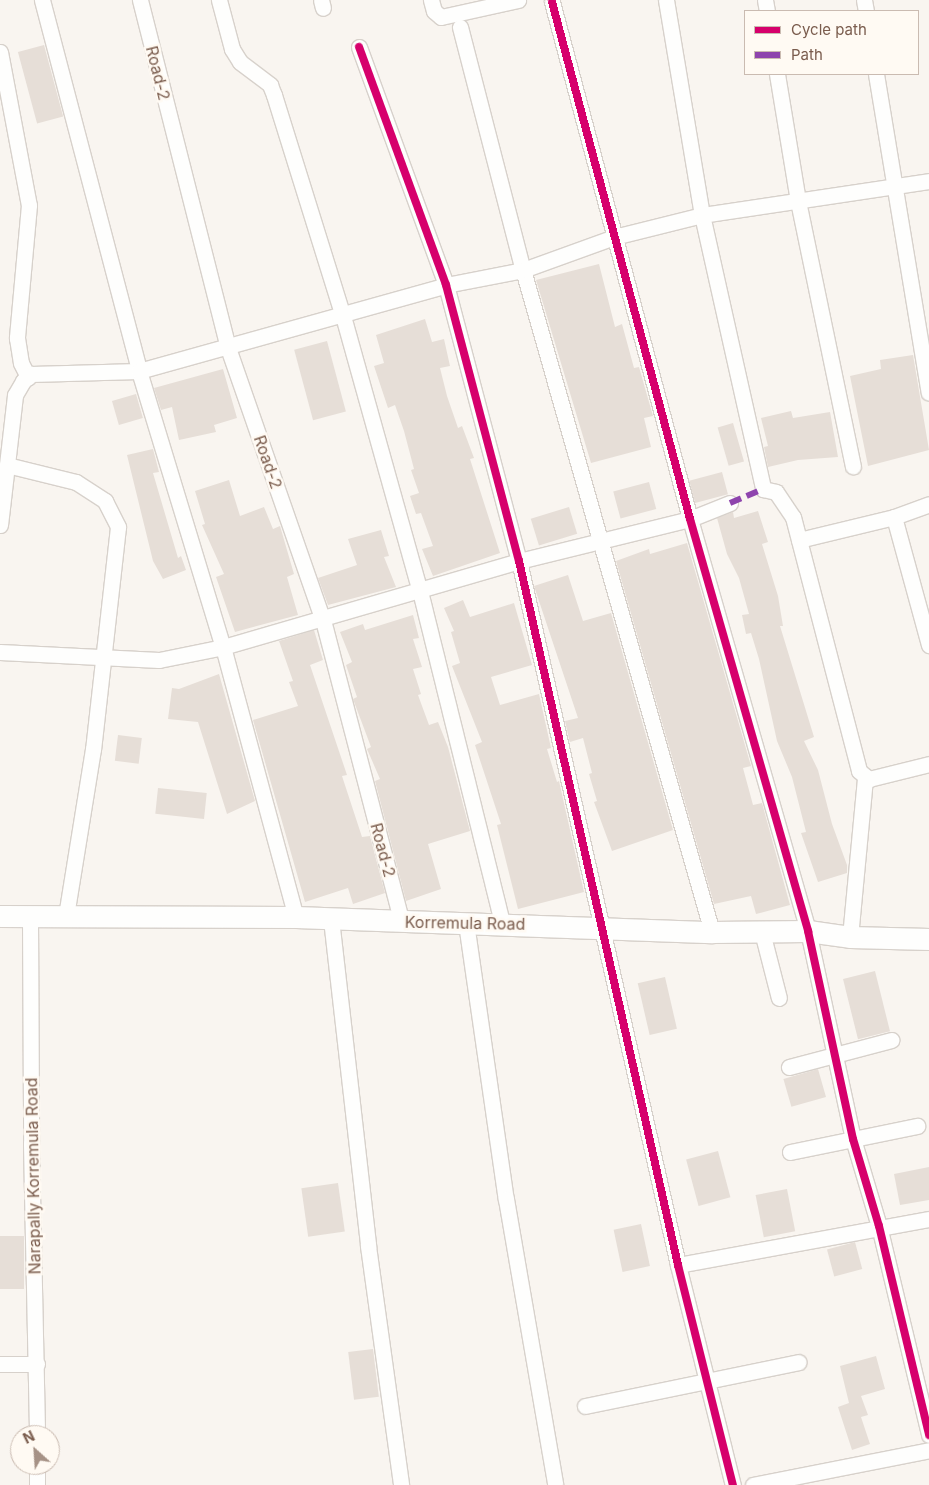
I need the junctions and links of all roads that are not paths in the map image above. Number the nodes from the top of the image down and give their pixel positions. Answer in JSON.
{"nodes":[{"id":1,"x":42,"y":0,"type":"edge"},
{"id":2,"x":140,"y":0,"type":"edge"},
{"id":3,"x":218,"y":0,"type":"edge"},
{"id":4,"x":431,"y":0,"type":"edge"},
{"id":5,"x":518,"y":0,"type":"edge"},
{"id":6,"x":666,"y":0,"type":"edge"},
{"id":7,"x":552,"y":2,"type":"dead end"},
{"id":8,"x":460,"y":27,"type":"dead end"},
{"id":9,"x":359,"y":46,"type":"dead end"},
{"id":10,"x":0,"y":52,"type":"edge"},
{"id":11,"x":777,"y":75,"type":"edge"},
{"id":12,"x":876,"y":75,"type":"edge"},
{"id":13,"x":929,"y":181,"type":"edge"},
{"id":14,"x":894,"y":188,"type":"junction"},
{"id":15,"x":798,"y":201,"type":"junction"},
{"id":16,"x":702,"y":216,"type":"junction"},
{"id":17,"x":614,"y":238,"type":"junction"},
{"id":18,"x":523,"y":270,"type":"junction"},
{"id":19,"x":446,"y":286,"type":"junction"},
{"id":20,"x":343,"y":316,"type":"junction"},
{"id":21,"x":227,"y":345,"type":"junction"},
{"id":22,"x":139,"y":370,"type":"junction"},
{"id":23,"x":28,"y":377,"type":"junction"},
{"id":24,"x":929,"y":393,"type":"edge"},
{"id":25,"x":7,"y":464,"type":"junction"},
{"id":26,"x":853,"y":466,"type":"dead end"},
{"id":27,"x":730,"y":503,"type":"dead end"},
{"id":28,"x":929,"y":504,"type":"edge"},
{"id":29,"x":894,"y":517,"type":"junction"},
{"id":30,"x":690,"y":520,"type":"junction"},
{"id":31,"x":0,"y":525,"type":"edge"},
{"id":32,"x":799,"y":540,"type":"junction"},
{"id":33,"x":600,"y":541,"type":"junction"},
{"id":34,"x":519,"y":562,"type":"junction"},
{"id":35,"x":420,"y":591,"type":"junction"},
{"id":36,"x":322,"y":620,"type":"junction"},
{"id":37,"x":929,"y":645,"type":"edge"},
{"id":38,"x":223,"y":647,"type":"junction"},
{"id":39,"x":0,"y":652,"type":"edge"},
{"id":40,"x":104,"y":659,"type":"junction"},
{"id":41,"x":929,"y":764,"type":"edge"},
{"id":42,"x":865,"y":778,"type":"junction"},
{"id":43,"x":66,"y":915,"type":"junction"},
{"id":44,"x":0,"y":916,"type":"edge"},
{"id":45,"x":296,"y":917,"type":"junction"},
{"id":46,"x":30,"y":918,"type":"junction"},
{"id":47,"x":331,"y":919,"type":"junction"},
{"id":48,"x":402,"y":923,"type":"junction"},
{"id":49,"x":466,"y":923,"type":"junction"},
{"id":50,"x":502,"y":923,"type":"junction"},
{"id":51,"x":603,"y":927,"type":"junction"},
{"id":52,"x":808,"y":931,"type":"junction"},
{"id":53,"x":712,"y":932,"type":"junction"},
{"id":54,"x":762,"y":932,"type":"junction"},
{"id":55,"x":850,"y":936,"type":"junction"},
{"id":56,"x":929,"y":939,"type":"edge"},
{"id":57,"x":779,"y":998,"type":"dead end"},
{"id":58,"x":892,"y":1040,"type":"dead end"},
{"id":59,"x":834,"y":1054,"type":"junction"},
{"id":60,"x":789,"y":1067,"type":"dead end"},
{"id":61,"x":917,"y":1126,"type":"dead end"},
{"id":62,"x":853,"y":1139,"type":"junction"},
{"id":63,"x":790,"y":1152,"type":"dead end"},
{"id":64,"x":929,"y":1219,"type":"edge"},
{"id":65,"x":879,"y":1226,"type":"junction"},
{"id":66,"x":678,"y":1265,"type":"junction"},
{"id":67,"x":799,"y":1362,"type":"dead end"},
{"id":68,"x":0,"y":1364,"type":"edge"},
{"id":69,"x":37,"y":1364,"type":"junction"},
{"id":70,"x":707,"y":1382,"type":"junction"},
{"id":71,"x":585,"y":1406,"type":"dead end"},
{"id":72,"x":37,"y":1425,"type":"edge"},
{"id":73,"x":929,"y":1435,"type":"edge"},
{"id":74,"x":929,"y":1450,"type":"edge"},
{"id":75,"x":556,"y":1484,"type":"dead end"},
{"id":76,"x":401,"y":1485,"type":"edge"},
{"id":77,"x":733,"y":1485,"type":"edge"},
{"id":78,"x":754,"y":1485,"type":"edge"}],
"edges":[{"from":1,"to":22,"type":"street"},
{"from":2,"to":21,"type":"street","name":"Road-2"},
{"from":3,"to":20,"type":"street"},
{"from":4,"to":5,"type":"street"},
{"from":6,"to":16,"type":"street"},
{"from":7,"to":17,"type":"street"},
{"from":8,"to":18,"type":"street"},
{"from":9,"to":19,"type":"street"},
{"from":10,"to":23,"type":"street"},
{"from":11,"to":15,"type":"street"},
{"from":12,"to":14,"type":"street"},
{"from":13,"to":14,"type":"street"},
{"from":14,"to":15,"type":"street"},
{"from":14,"to":24,"type":"street"},
{"from":15,"to":16,"type":"street"},
{"from":15,"to":26,"type":"street"},
{"from":16,"to":17,"type":"street"},
{"from":16,"to":32,"type":"street"},
{"from":17,"to":18,"type":"street"},
{"from":17,"to":30,"type":"street"},
{"from":18,"to":19,"type":"street"},
{"from":18,"to":33,"type":"street"},
{"from":19,"to":20,"type":"street"},
{"from":19,"to":34,"type":"street"},
{"from":20,"to":21,"type":"street"},
{"from":20,"to":35,"type":"street"},
{"from":21,"to":22,"type":"street"},
{"from":21,"to":36,"type":"street","name":"Road-2"},
{"from":22,"to":23,"type":"street"},
{"from":22,"to":38,"type":"street"},
{"from":23,"to":25,"type":"street"},
{"from":25,"to":31,"type":"street"},
{"from":25,"to":40,"type":"street"},
{"from":27,"to":30,"type":"street"},
{"from":28,"to":29,"type":"street"},
{"from":29,"to":32,"type":"street"},
{"from":29,"to":37,"type":"street"},
{"from":30,"to":33,"type":"street"},
{"from":30,"to":52,"type":"street"},
{"from":32,"to":42,"type":"street"},
{"from":33,"to":34,"type":"street"},
{"from":33,"to":53,"type":"street"},
{"from":34,"to":35,"type":"street"},
{"from":34,"to":51,"type":"street"},
{"from":35,"to":36,"type":"street"},
{"from":35,"to":50,"type":"street"},
{"from":36,"to":38,"type":"street"},
{"from":36,"to":48,"type":"street","name":"Road-2"},
{"from":38,"to":40,"type":"street"},
{"from":38,"to":45,"type":"street"},
{"from":39,"to":40,"type":"street"},
{"from":40,"to":43,"type":"street"},
{"from":41,"to":42,"type":"street"},
{"from":42,"to":55,"type":"street"},
{"from":43,"to":45,"type":"street","name":"Korremula Road"},
{"from":43,"to":46,"type":"street","name":"Korremula Road"},
{"from":44,"to":46,"type":"street","name":"Korremula Road"},
{"from":45,"to":47,"type":"street","name":"Korremula Road"},
{"from":46,"to":69,"type":"street","name":"Narapally Korremula Road"},
{"from":47,"to":48,"type":"street","name":"Korremula Road"},
{"from":47,"to":76,"type":"street"},
{"from":48,"to":49,"type":"street","name":"Korremula Road"},
{"from":49,"to":50,"type":"street","name":"Korremula Road"},
{"from":49,"to":75,"type":"street"},
{"from":50,"to":51,"type":"street","name":"Korremula Road"},
{"from":51,"to":53,"type":"street","name":"Korremula Road"},
{"from":51,"to":66,"type":"street"},
{"from":52,"to":54,"type":"street","name":"Korremula Road"},
{"from":52,"to":55,"type":"street","name":"Korremula Road"},
{"from":52,"to":59,"type":"street"},
{"from":53,"to":54,"type":"street","name":"Korremula Road"},
{"from":54,"to":57,"type":"street"},
{"from":55,"to":56,"type":"street","name":"Korremula Road"},
{"from":58,"to":59,"type":"street"},
{"from":59,"to":60,"type":"street"},
{"from":59,"to":62,"type":"street"},
{"from":61,"to":62,"type":"street"},
{"from":62,"to":63,"type":"street"},
{"from":62,"to":65,"type":"street"},
{"from":64,"to":65,"type":"street"},
{"from":65,"to":66,"type":"street"},
{"from":65,"to":73,"type":"street"},
{"from":66,"to":70,"type":"street"},
{"from":67,"to":70,"type":"street"},
{"from":68,"to":69,"type":"street"},
{"from":69,"to":72,"type":"street","name":"Narapally Korremula Road"},
{"from":70,"to":71,"type":"street"},
{"from":70,"to":77,"type":"street"},
{"from":74,"to":78,"type":"street"}]}
